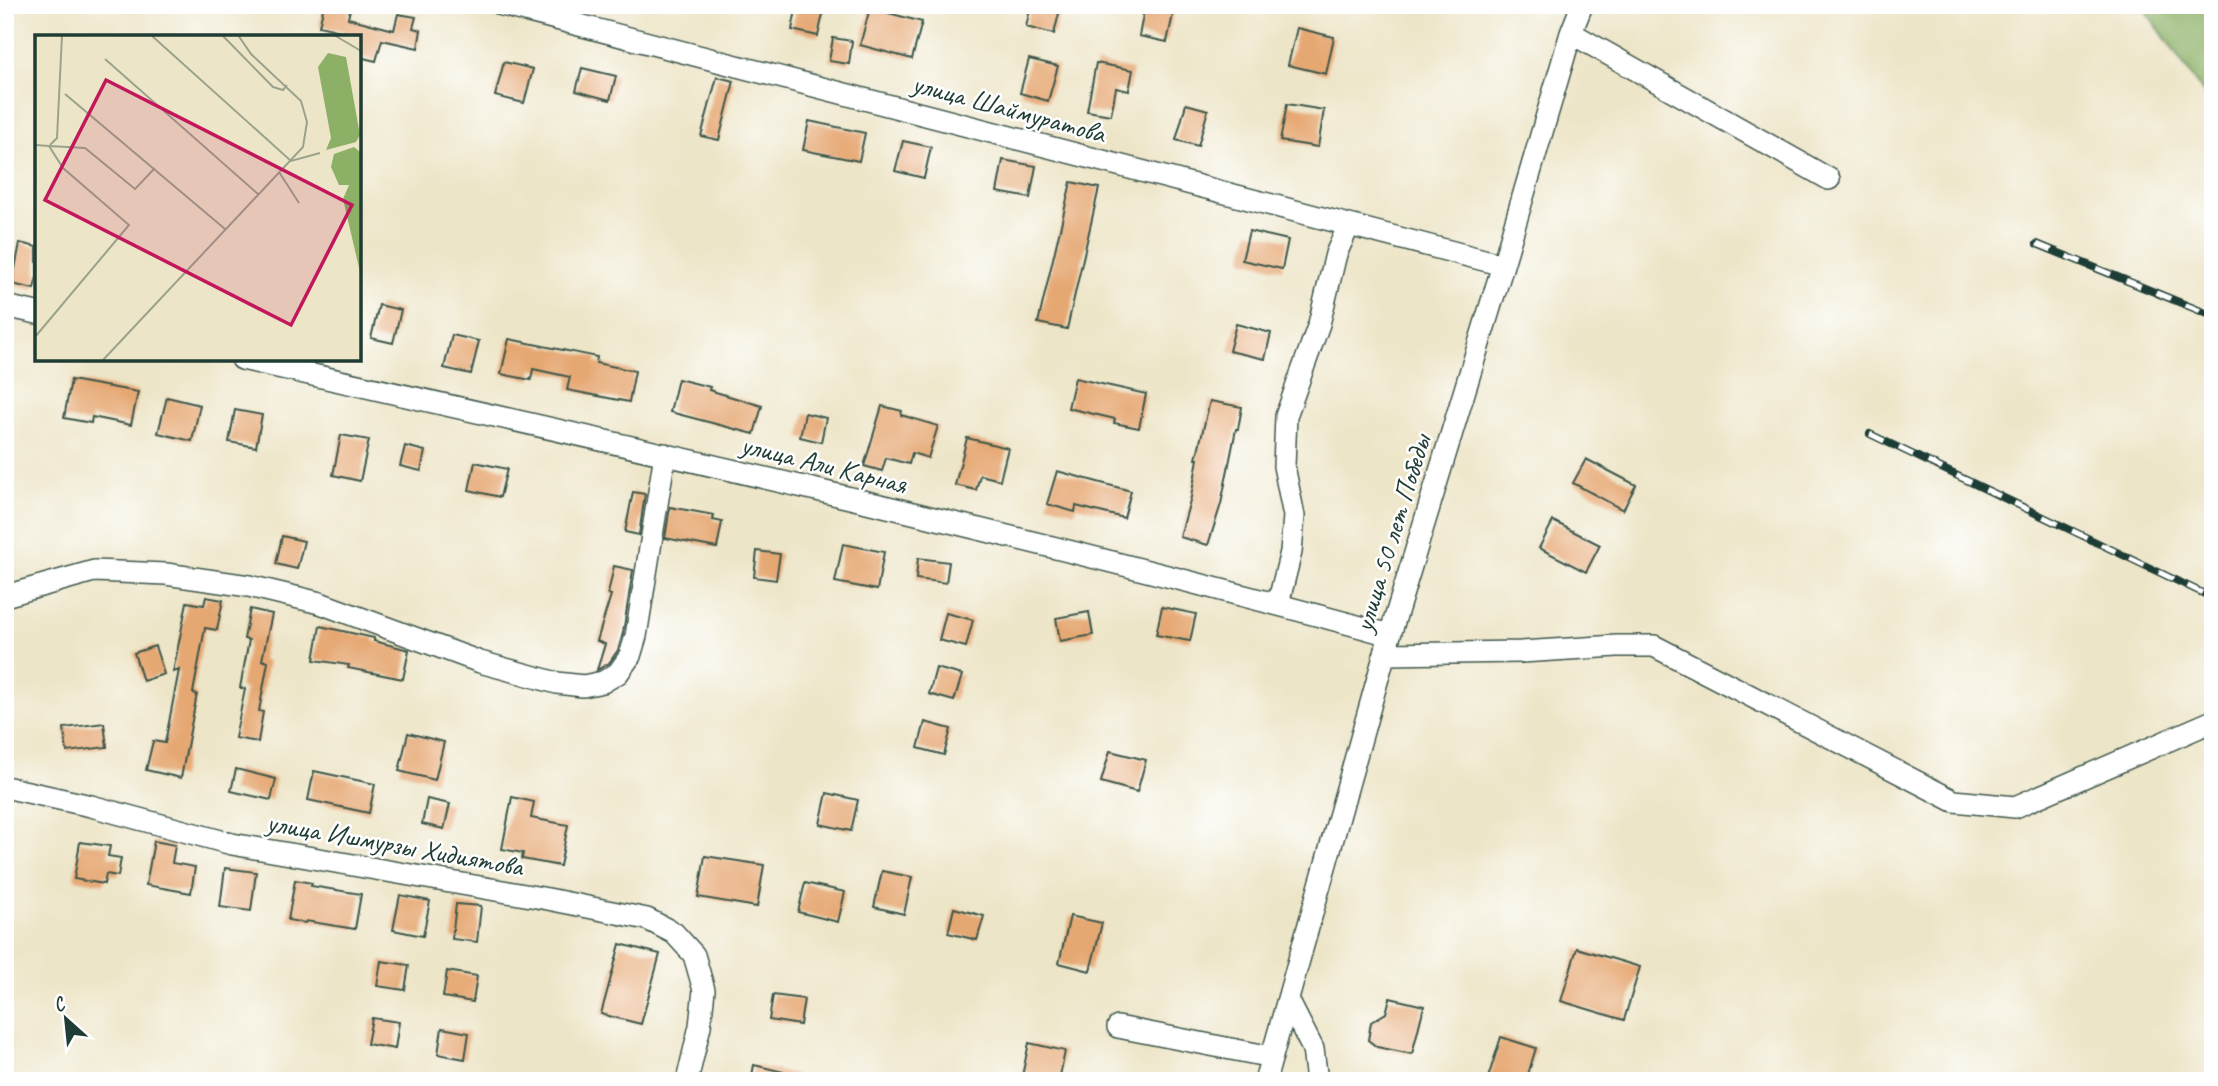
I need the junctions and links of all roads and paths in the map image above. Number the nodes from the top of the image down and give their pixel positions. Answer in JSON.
{"nodes":[{"id":1,"x":502,"y":5,"type":"edge"},
{"id":2,"x":1582,"y":5,"type":"edge"},
{"id":3,"x":1571,"y":33,"type":"junction"},
{"id":4,"x":1829,"y":179,"type":"dead end"},
{"id":5,"x":1349,"y":225,"type":"junction"},
{"id":6,"x":1503,"y":265,"type":"junction"},
{"id":7,"x":5,"y":306,"type":"edge"},
{"id":8,"x":35,"y":313,"type":"edge"},
{"id":9,"x":246,"y":360,"type":"edge"},
{"id":10,"x":665,"y":454,"type":"junction"},
{"id":11,"x":5,"y":596,"type":"edge"},
{"id":12,"x":1278,"y":604,"type":"junction"},
{"id":13,"x":1387,"y":644,"type":"junction"},
{"id":14,"x":2213,"y":721,"type":"edge"},
{"id":15,"x":5,"y":787,"type":"edge"},
{"id":16,"x":1288,"y":1000,"type":"junction"},
{"id":17,"x":1118,"y":1027,"type":"dead end"},
{"id":18,"x":1272,"y":1057,"type":"junction"},
{"id":19,"x":687,"y":1081,"type":"edge"},
{"id":20,"x":1265,"y":1081,"type":"edge"},
{"id":21,"x":1317,"y":1081,"type":"edge"}],
"edges":[{"from":1,"to":5,"type":"street","name":"улица Шаймуратова"},
{"from":2,"to":3,"type":"street","name":"улица 50 лет Победы"},
{"from":3,"to":4,"type":"street"},
{"from":3,"to":6,"type":"street","name":"улица 50 лет Победы"},
{"from":5,"to":6,"type":"street","name":"улица Шаймуратова"},
{"from":5,"to":12,"type":"street"},
{"from":6,"to":13,"type":"street","name":"улица 50 лет Победы"},
{"from":7,"to":8,"type":"street"},
{"from":9,"to":10,"type":"street","name":"улица Али Карная"},
{"from":10,"to":11,"type":"street"},
{"from":10,"to":12,"type":"street","name":"улица Али Карная"},
{"from":12,"to":13,"type":"street","name":"улица Али Карная"},
{"from":13,"to":14,"type":"street","name":"улица Али Карная"},
{"from":13,"to":16,"type":"street","name":"улица 50 лет Победы"},
{"from":15,"to":19,"type":"street","name":"улица Ишмурзы Хидиятова"},
{"from":16,"to":18,"type":"street","name":"улица 50 лет Победы"},
{"from":16,"to":21,"type":"street"},
{"from":17,"to":18,"type":"street"},
{"from":18,"to":20,"type":"street","name":"улица 50 лет Победы"}]}
